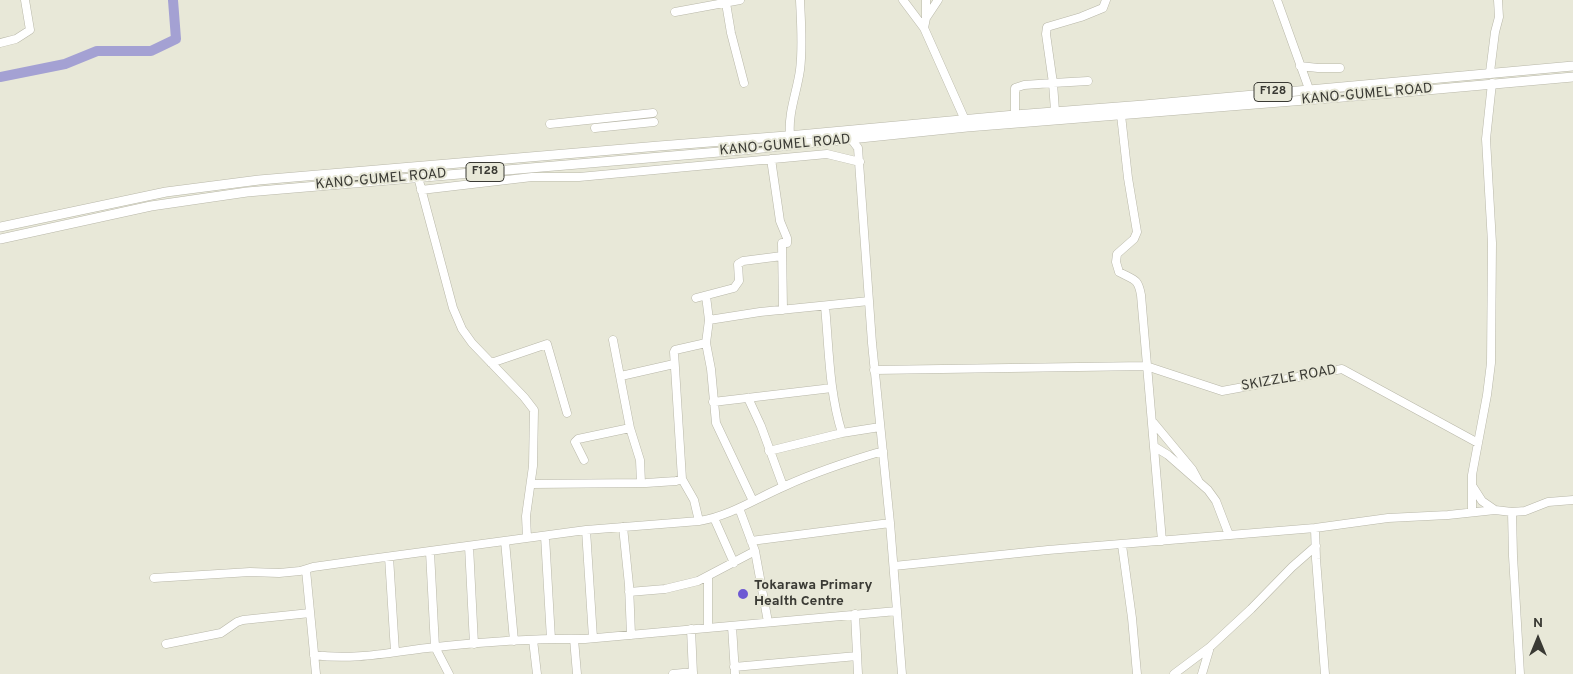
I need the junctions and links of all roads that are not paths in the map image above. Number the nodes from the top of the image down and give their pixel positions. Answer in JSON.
{"nodes":[{"id":1,"x":26,"y":0,"type":"edge"},
{"id":2,"x":740,"y":0,"type":"edge"},
{"id":3,"x":800,"y":0,"type":"edge"},
{"id":4,"x":903,"y":0,"type":"edge"},
{"id":5,"x":926,"y":0,"type":"edge"},
{"id":6,"x":938,"y":0,"type":"edge"},
{"id":7,"x":1106,"y":0,"type":"edge"},
{"id":8,"x":1277,"y":0,"type":"edge"},
{"id":9,"x":1498,"y":0,"type":"edge"},
{"id":10,"x":726,"y":3,"type":"junction"},
{"id":11,"x":675,"y":12,"type":"dead end"},
{"id":12,"x":926,"y":18,"type":"junction"},
{"id":13,"x":924,"y":28,"type":"junction"},
{"id":14,"x":0,"y":44,"type":"edge"},
{"id":15,"x":1300,"y":66,"type":"junction"},
{"id":16,"x":1573,"y":66,"type":"edge"},
{"id":17,"x":1340,"y":68,"type":"dead end"},
{"id":18,"x":1490,"y":72,"type":"junction"},
{"id":19,"x":1573,"y":77,"type":"edge"},
{"id":20,"x":1088,"y":81,"type":"dead end"},
{"id":21,"x":744,"y":83,"type":"dead end"},
{"id":22,"x":1053,"y":83,"type":"junction"},
{"id":23,"x":1492,"y":83,"type":"junction"},
{"id":24,"x":1309,"y":89,"type":"junction"},
{"id":25,"x":1055,"y":111,"type":"junction"},
{"id":26,"x":653,"y":114,"type":"dead end"},
{"id":27,"x":1015,"y":115,"type":"junction"},
{"id":28,"x":1121,"y":115,"type":"junction"},
{"id":29,"x":1032,"y":118,"type":"junction"},
{"id":30,"x":965,"y":120,"type":"junction"},
{"id":31,"x":654,"y":122,"type":"dead end"},
{"id":32,"x":550,"y":124,"type":"dead end"},
{"id":33,"x":595,"y":128,"type":"dead end"},
{"id":34,"x":790,"y":135,"type":"junction"},
{"id":35,"x":852,"y":140,"type":"junction"},
{"id":36,"x":608,"y":150,"type":"junction"},
{"id":37,"x":772,"y":159,"type":"junction"},
{"id":38,"x":608,"y":161,"type":"junction"},
{"id":39,"x":860,"y":162,"type":"junction"},
{"id":40,"x":418,"y":177,"type":"junction"},
{"id":41,"x":421,"y":190,"type":"junction"},
{"id":42,"x":166,"y":192,"type":"junction"},
{"id":43,"x":169,"y":203,"type":"junction"},
{"id":44,"x":0,"y":228,"type":"edge"},
{"id":45,"x":0,"y":239,"type":"edge"},
{"id":46,"x":782,"y":256,"type":"junction"},
{"id":47,"x":706,"y":296,"type":"junction"},
{"id":48,"x":696,"y":298,"type":"dead end"},
{"id":49,"x":869,"y":301,"type":"junction"},
{"id":50,"x":826,"y":306,"type":"junction"},
{"id":51,"x":782,"y":310,"type":"junction"},
{"id":52,"x":709,"y":320,"type":"junction"},
{"id":53,"x":613,"y":340,"type":"dead end"},
{"id":54,"x":706,"y":343,"type":"junction"},
{"id":55,"x":491,"y":363,"type":"junction"},
{"id":56,"x":674,"y":364,"type":"junction"},
{"id":57,"x":1146,"y":366,"type":"junction"},
{"id":58,"x":874,"y":370,"type":"junction"},
{"id":59,"x":621,"y":376,"type":"junction"},
{"id":60,"x":832,"y":388,"type":"junction"},
{"id":61,"x":748,"y":398,"type":"junction"},
{"id":62,"x":713,"y":402,"type":"junction"},
{"id":63,"x":567,"y":413,"type":"dead end"},
{"id":64,"x":1153,"y":421,"type":"junction"},
{"id":65,"x":880,"y":427,"type":"junction"},
{"id":66,"x":630,"y":428,"type":"junction"},
{"id":67,"x":842,"y":433,"type":"junction"},
{"id":68,"x":1478,"y":443,"type":"junction"},
{"id":69,"x":1155,"y":447,"type":"junction"},
{"id":70,"x":770,"y":451,"type":"junction"},
{"id":71,"x":883,"y":452,"type":"junction"},
{"id":72,"x":584,"y":460,"type":"dead end"},
{"id":73,"x":682,"y":479,"type":"junction"},
{"id":74,"x":1198,"y":482,"type":"junction"},
{"id":75,"x":1471,"y":482,"type":"junction"},
{"id":76,"x":641,"y":483,"type":"junction"},
{"id":77,"x":531,"y":484,"type":"junction"},
{"id":78,"x":783,"y":486,"type":"junction"},
{"id":79,"x":753,"y":500,"type":"junction"},
{"id":80,"x":1573,"y":500,"type":"edge"},
{"id":81,"x":739,"y":508,"type":"junction"},
{"id":82,"x":1495,"y":510,"type":"junction"},
{"id":83,"x":1472,"y":512,"type":"junction"},
{"id":84,"x":1512,"y":512,"type":"junction"},
{"id":85,"x":714,"y":518,"type":"junction"},
{"id":86,"x":699,"y":521,"type":"junction"},
{"id":87,"x":890,"y":523,"type":"junction"},
{"id":88,"x":623,"y":527,"type":"junction"},
{"id":89,"x":1315,"y":528,"type":"junction"},
{"id":90,"x":586,"y":530,"type":"junction"},
{"id":91,"x":1229,"y":535,"type":"junction"},
{"id":92,"x":545,"y":536,"type":"junction"},
{"id":93,"x":527,"y":538,"type":"junction"},
{"id":94,"x":751,"y":540,"type":"junction"},
{"id":95,"x":505,"y":541,"type":"junction"},
{"id":96,"x":1162,"y":541,"type":"junction"},
{"id":97,"x":1122,"y":545,"type":"junction"},
{"id":98,"x":470,"y":546,"type":"junction"},
{"id":99,"x":1316,"y":546,"type":"junction"},
{"id":100,"x":755,"y":551,"type":"junction"},
{"id":101,"x":430,"y":552,"type":"junction"},
{"id":102,"x":389,"y":557,"type":"junction"},
{"id":103,"x":734,"y":563,"type":"junction"},
{"id":104,"x":894,"y":566,"type":"junction"},
{"id":105,"x":306,"y":570,"type":"junction"},
{"id":106,"x":708,"y":577,"type":"junction"},
{"id":107,"x":154,"y":578,"type":"dead end"},
{"id":108,"x":629,"y":592,"type":"junction"},
{"id":109,"x":897,"y":611,"type":"junction"},
{"id":110,"x":310,"y":613,"type":"junction"},
{"id":111,"x":855,"y":614,"type":"junction"},
{"id":112,"x":768,"y":622,"type":"junction"},
{"id":113,"x":732,"y":626,"type":"junction"},
{"id":114,"x":708,"y":627,"type":"junction"},
{"id":115,"x":691,"y":629,"type":"junction"},
{"id":116,"x":631,"y":635,"type":"junction"},
{"id":117,"x":593,"y":638,"type":"junction"},
{"id":118,"x":551,"y":639,"type":"junction"},
{"id":119,"x":574,"y":639,"type":"junction"},
{"id":120,"x":534,"y":640,"type":"junction"},
{"id":121,"x":514,"y":642,"type":"junction"},
{"id":122,"x":166,"y":644,"type":"dead end"},
{"id":123,"x":474,"y":644,"type":"junction"},
{"id":124,"x":435,"y":647,"type":"junction"},
{"id":125,"x":1210,"y":647,"type":"junction"},
{"id":126,"x":395,"y":652,"type":"junction"},
{"id":127,"x":314,"y":655,"type":"junction"},
{"id":128,"x":857,"y":656,"type":"junction"},
{"id":129,"x":735,"y":670,"type":"edge"},
{"id":130,"x":693,"y":673,"type":"edge"},
{"id":131,"x":316,"y":674,"type":"edge"},
{"id":132,"x":449,"y":674,"type":"edge"},
{"id":133,"x":537,"y":674,"type":"edge"},
{"id":134,"x":577,"y":674,"type":"edge"},
{"id":135,"x":673,"y":674,"type":"edge"},
{"id":136,"x":858,"y":674,"type":"edge"},
{"id":137,"x":902,"y":674,"type":"edge"},
{"id":138,"x":1137,"y":674,"type":"edge"},
{"id":139,"x":1174,"y":674,"type":"edge"},
{"id":140,"x":1202,"y":674,"type":"edge"},
{"id":141,"x":1324,"y":674,"type":"edge"},
{"id":142,"x":1520,"y":674,"type":"edge"}],
"edges":[{"from":1,"to":14,"type":"street"},
{"from":2,"to":10,"type":"street"},
{"from":3,"to":34,"type":"street"},
{"from":4,"to":13,"type":"street"},
{"from":5,"to":12,"type":"street"},
{"from":6,"to":12,"type":"street"},
{"from":7,"to":22,"type":"street"},
{"from":8,"to":15,"type":"street"},
{"from":9,"to":18,"type":"street"},
{"from":10,"to":11,"type":"street"},
{"from":10,"to":21,"type":"street"},
{"from":12,"to":13,"type":"street"},
{"from":13,"to":30,"type":"street"},
{"from":15,"to":17,"type":"street"},
{"from":15,"to":24,"type":"street"},
{"from":16,"to":18,"type":"main road","name":"KANO-GUMEL ROAD","number":"F128"},
{"from":18,"to":24,"type":"main road","name":"KANO-GUMEL ROAD","number":"F128"},
{"from":19,"to":23,"type":"main road","name":"KANO-GUMEL ROAD","number":"F128"},
{"from":20,"to":22,"type":"street"},
{"from":22,"to":25,"type":"street"},
{"from":22,"to":27,"type":"street"},
{"from":23,"to":28,"type":"main road","name":"KANO-GUMEL ROAD","number":"F128"},
{"from":23,"to":68,"type":"street"},
{"from":24,"to":25,"type":"main road","name":"KANO-GUMEL ROAD","number":"F128"},
{"from":25,"to":29,"type":"main road","name":"KANO-GUMEL ROAD","number":"F128"},
{"from":26,"to":32,"type":"street"},
{"from":27,"to":29,"type":"main road","name":"KANO-GUMEL ROAD","number":"F128"},
{"from":27,"to":30,"type":"main road","name":"KANO-GUMEL ROAD","number":"F128"},
{"from":28,"to":29,"type":"main road","name":"KANO-GUMEL ROAD","number":"F128"},
{"from":28,"to":57,"type":"street"},
{"from":29,"to":35,"type":"main road","name":"KANO-GUMEL ROAD","number":"F128"},
{"from":30,"to":34,"type":"main road","name":"KANO-GUMEL ROAD","number":"F128"},
{"from":31,"to":33,"type":"street"},
{"from":34,"to":36,"type":"main road","name":"KANO-GUMEL ROAD","number":"F128"},
{"from":35,"to":38,"type":"main road","name":"KANO-GUMEL ROAD","number":"F128"},
{"from":35,"to":39,"type":"street"},
{"from":36,"to":38,"type":"main road"},
{"from":36,"to":42,"type":"main road","name":"KANO-GUMEL ROAD","number":"F128"},
{"from":37,"to":39,"type":"street"},
{"from":37,"to":41,"type":"street"},
{"from":37,"to":46,"type":"street"},
{"from":38,"to":40,"type":"main road","name":"KANO-GUMEL ROAD","number":"F128"},
{"from":39,"to":49,"type":"street"},
{"from":40,"to":41,"type":"street"},
{"from":40,"to":43,"type":"main road","name":"KANO-GUMEL ROAD","number":"F128"},
{"from":41,"to":55,"type":"street"},
{"from":42,"to":43,"type":"main road"},
{"from":42,"to":44,"type":"main road","name":"KANO-GUMEL ROAD","number":"F128"},
{"from":43,"to":45,"type":"main road","name":"KANO-GUMEL ROAD","number":"F128"},
{"from":46,"to":47,"type":"street"},
{"from":46,"to":51,"type":"street"},
{"from":47,"to":48,"type":"street"},
{"from":47,"to":52,"type":"street"},
{"from":49,"to":50,"type":"street"},
{"from":49,"to":58,"type":"street"},
{"from":50,"to":51,"type":"street"},
{"from":50,"to":60,"type":"street"},
{"from":51,"to":52,"type":"street"},
{"from":52,"to":54,"type":"street"},
{"from":53,"to":59,"type":"street"},
{"from":54,"to":56,"type":"street"},
{"from":54,"to":62,"type":"street"},
{"from":55,"to":63,"type":"street"},
{"from":55,"to":77,"type":"street"},
{"from":56,"to":59,"type":"street"},
{"from":56,"to":73,"type":"street"},
{"from":57,"to":58,"type":"street","name":"SKIZZLE ROAD"},
{"from":57,"to":64,"type":"street"},
{"from":57,"to":68,"type":"street","name":"SKIZZLE ROAD"},
{"from":58,"to":65,"type":"street"},
{"from":59,"to":66,"type":"street"},
{"from":60,"to":61,"type":"street"},
{"from":60,"to":67,"type":"street"},
{"from":61,"to":62,"type":"street"},
{"from":61,"to":70,"type":"street"},
{"from":62,"to":79,"type":"street"},
{"from":64,"to":69,"type":"street"},
{"from":64,"to":74,"type":"street"},
{"from":65,"to":67,"type":"street"},
{"from":65,"to":71,"type":"street"},
{"from":66,"to":72,"type":"street"},
{"from":66,"to":76,"type":"street"},
{"from":67,"to":70,"type":"street"},
{"from":68,"to":75,"type":"street"},
{"from":69,"to":74,"type":"street"},
{"from":69,"to":96,"type":"street"},
{"from":70,"to":78,"type":"street"},
{"from":71,"to":78,"type":"street"},
{"from":71,"to":87,"type":"street"},
{"from":73,"to":76,"type":"street"},
{"from":73,"to":86,"type":"street"},
{"from":74,"to":91,"type":"street"},
{"from":75,"to":82,"type":"street"},
{"from":75,"to":83,"type":"street"},
{"from":76,"to":77,"type":"street"},
{"from":77,"to":93,"type":"street"},
{"from":78,"to":79,"type":"street"},
{"from":79,"to":81,"type":"street"},
{"from":80,"to":84,"type":"street"},
{"from":81,"to":85,"type":"street"},
{"from":81,"to":94,"type":"street"},
{"from":82,"to":83,"type":"street"},
{"from":82,"to":84,"type":"street"},
{"from":83,"to":89,"type":"street"},
{"from":84,"to":142,"type":"street"},
{"from":85,"to":86,"type":"street"},
{"from":85,"to":103,"type":"street"},
{"from":86,"to":88,"type":"street"},
{"from":87,"to":94,"type":"street"},
{"from":87,"to":104,"type":"street"},
{"from":88,"to":90,"type":"street"},
{"from":88,"to":108,"type":"street"},
{"from":89,"to":91,"type":"street"},
{"from":89,"to":99,"type":"street"},
{"from":90,"to":92,"type":"street"},
{"from":90,"to":117,"type":"street"},
{"from":91,"to":96,"type":"street"},
{"from":92,"to":93,"type":"street"},
{"from":92,"to":118,"type":"street"},
{"from":93,"to":95,"type":"street"},
{"from":94,"to":100,"type":"street"},
{"from":95,"to":98,"type":"street"},
{"from":95,"to":121,"type":"street"},
{"from":96,"to":97,"type":"street"},
{"from":97,"to":104,"type":"street"},
{"from":97,"to":138,"type":"street"},
{"from":98,"to":101,"type":"street"},
{"from":98,"to":123,"type":"street"},
{"from":99,"to":125,"type":"street"},
{"from":99,"to":141,"type":"street"},
{"from":100,"to":103,"type":"street"},
{"from":100,"to":112,"type":"street"},
{"from":101,"to":102,"type":"street"},
{"from":101,"to":124,"type":"street"},
{"from":102,"to":105,"type":"street"},
{"from":102,"to":126,"type":"street"},
{"from":103,"to":106,"type":"street"},
{"from":104,"to":109,"type":"street"},
{"from":105,"to":107,"type":"street"},
{"from":105,"to":110,"type":"street"},
{"from":106,"to":108,"type":"street"},
{"from":106,"to":114,"type":"street"},
{"from":108,"to":116,"type":"street"},
{"from":109,"to":111,"type":"street"},
{"from":109,"to":137,"type":"street"},
{"from":110,"to":122,"type":"street"},
{"from":110,"to":127,"type":"street"},
{"from":111,"to":112,"type":"street"},
{"from":111,"to":128,"type":"street"},
{"from":112,"to":113,"type":"street"},
{"from":113,"to":114,"type":"street"},
{"from":113,"to":129,"type":"street"},
{"from":114,"to":115,"type":"street"},
{"from":115,"to":116,"type":"street"},
{"from":115,"to":130,"type":"street"},
{"from":116,"to":117,"type":"street"},
{"from":117,"to":119,"type":"street"},
{"from":118,"to":119,"type":"street"},
{"from":118,"to":120,"type":"street"},
{"from":119,"to":134,"type":"street"},
{"from":120,"to":121,"type":"street"},
{"from":120,"to":133,"type":"street"},
{"from":121,"to":123,"type":"street"},
{"from":123,"to":124,"type":"street"},
{"from":124,"to":126,"type":"street"},
{"from":124,"to":132,"type":"street"},
{"from":125,"to":139,"type":"street"},
{"from":125,"to":140,"type":"street"},
{"from":126,"to":127,"type":"street"},
{"from":127,"to":131,"type":"street"},
{"from":128,"to":129,"type":"street"},
{"from":128,"to":136,"type":"street"},
{"from":130,"to":135,"type":"street"}]}
